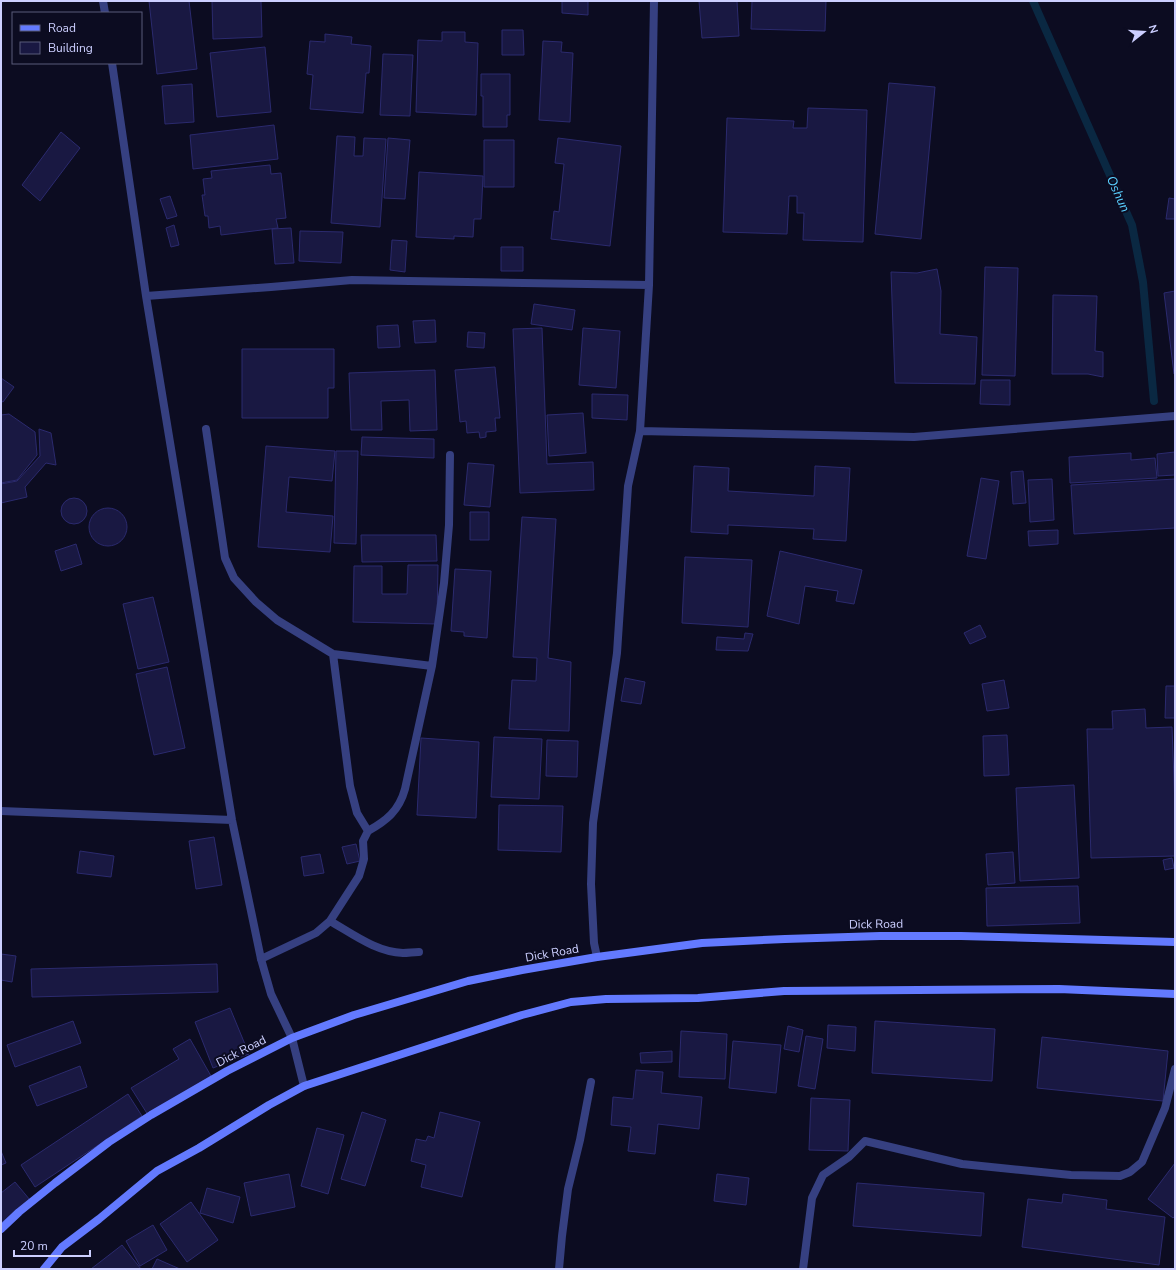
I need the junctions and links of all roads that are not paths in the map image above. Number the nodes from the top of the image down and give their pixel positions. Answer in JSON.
{"nodes":[{"id":1,"x":103,"y":1,"type":"edge"},
{"id":2,"x":654,"y":1,"type":"edge"},
{"id":3,"x":105,"y":12,"type":"edge"},
{"id":4,"x":112,"y":64,"type":"edge"},
{"id":5,"x":649,"y":285,"type":"junction"},
{"id":6,"x":146,"y":296,"type":"junction"},
{"id":7,"x":1175,"y":416,"type":"edge"},
{"id":8,"x":206,"y":429,"type":"dead end"},
{"id":9,"x":640,"y":431,"type":"junction"},
{"id":10,"x":450,"y":455,"type":"dead end"},
{"id":11,"x":333,"y":654,"type":"junction"},
{"id":12,"x":432,"y":666,"type":"junction"},
{"id":13,"x":1,"y":811,"type":"edge"},
{"id":14,"x":232,"y":820,"type":"junction"},
{"id":15,"x":368,"y":831,"type":"junction"},
{"id":16,"x":330,"y":921,"type":"junction"},
{"id":17,"x":1175,"y":942,"type":"edge"},
{"id":18,"x":419,"y":952,"type":"dead end"},
{"id":19,"x":597,"y":957,"type":"junction"},
{"id":20,"x":261,"y":959,"type":"junction"},
{"id":21,"x":1175,"y":994,"type":"edge"},
{"id":22,"x":292,"y":1038,"type":"junction"},
{"id":23,"x":1175,"y":1068,"type":"edge"},
{"id":24,"x":591,"y":1082,"type":"dead end"},
{"id":25,"x":304,"y":1086,"type":"junction"},
{"id":26,"x":1,"y":1229,"type":"edge"},
{"id":27,"x":44,"y":1269,"type":"edge"},
{"id":28,"x":559,"y":1269,"type":"edge"},
{"id":29,"x":802,"y":1269,"type":"edge"}],
"edges":[{"from":1,"to":3,"type":"street"},
{"from":2,"to":5,"type":"street"},
{"from":4,"to":6,"type":"street"},
{"from":5,"to":6,"type":"street"},
{"from":5,"to":9,"type":"street"},
{"from":6,"to":14,"type":"street"},
{"from":7,"to":9,"type":"street"},
{"from":8,"to":11,"type":"street"},
{"from":9,"to":19,"type":"street"},
{"from":10,"to":12,"type":"street"},
{"from":11,"to":12,"type":"street"},
{"from":11,"to":15,"type":"street"},
{"from":12,"to":15,"type":"street"},
{"from":13,"to":14,"type":"street"},
{"from":14,"to":20,"type":"street"},
{"from":15,"to":16,"type":"street"},
{"from":16,"to":18,"type":"street"},
{"from":16,"to":20,"type":"street"},
{"from":17,"to":19,"type":"main road","name":"Dick Road"},
{"from":19,"to":22,"type":"main road","name":"Dick Road"},
{"from":20,"to":22,"type":"street"},
{"from":21,"to":25,"type":"main road"},
{"from":22,"to":25,"type":"street"},
{"from":22,"to":26,"type":"main road","name":"Dick Road"},
{"from":23,"to":29,"type":"street"},
{"from":24,"to":28,"type":"street"},
{"from":25,"to":27,"type":"main road"}]}
